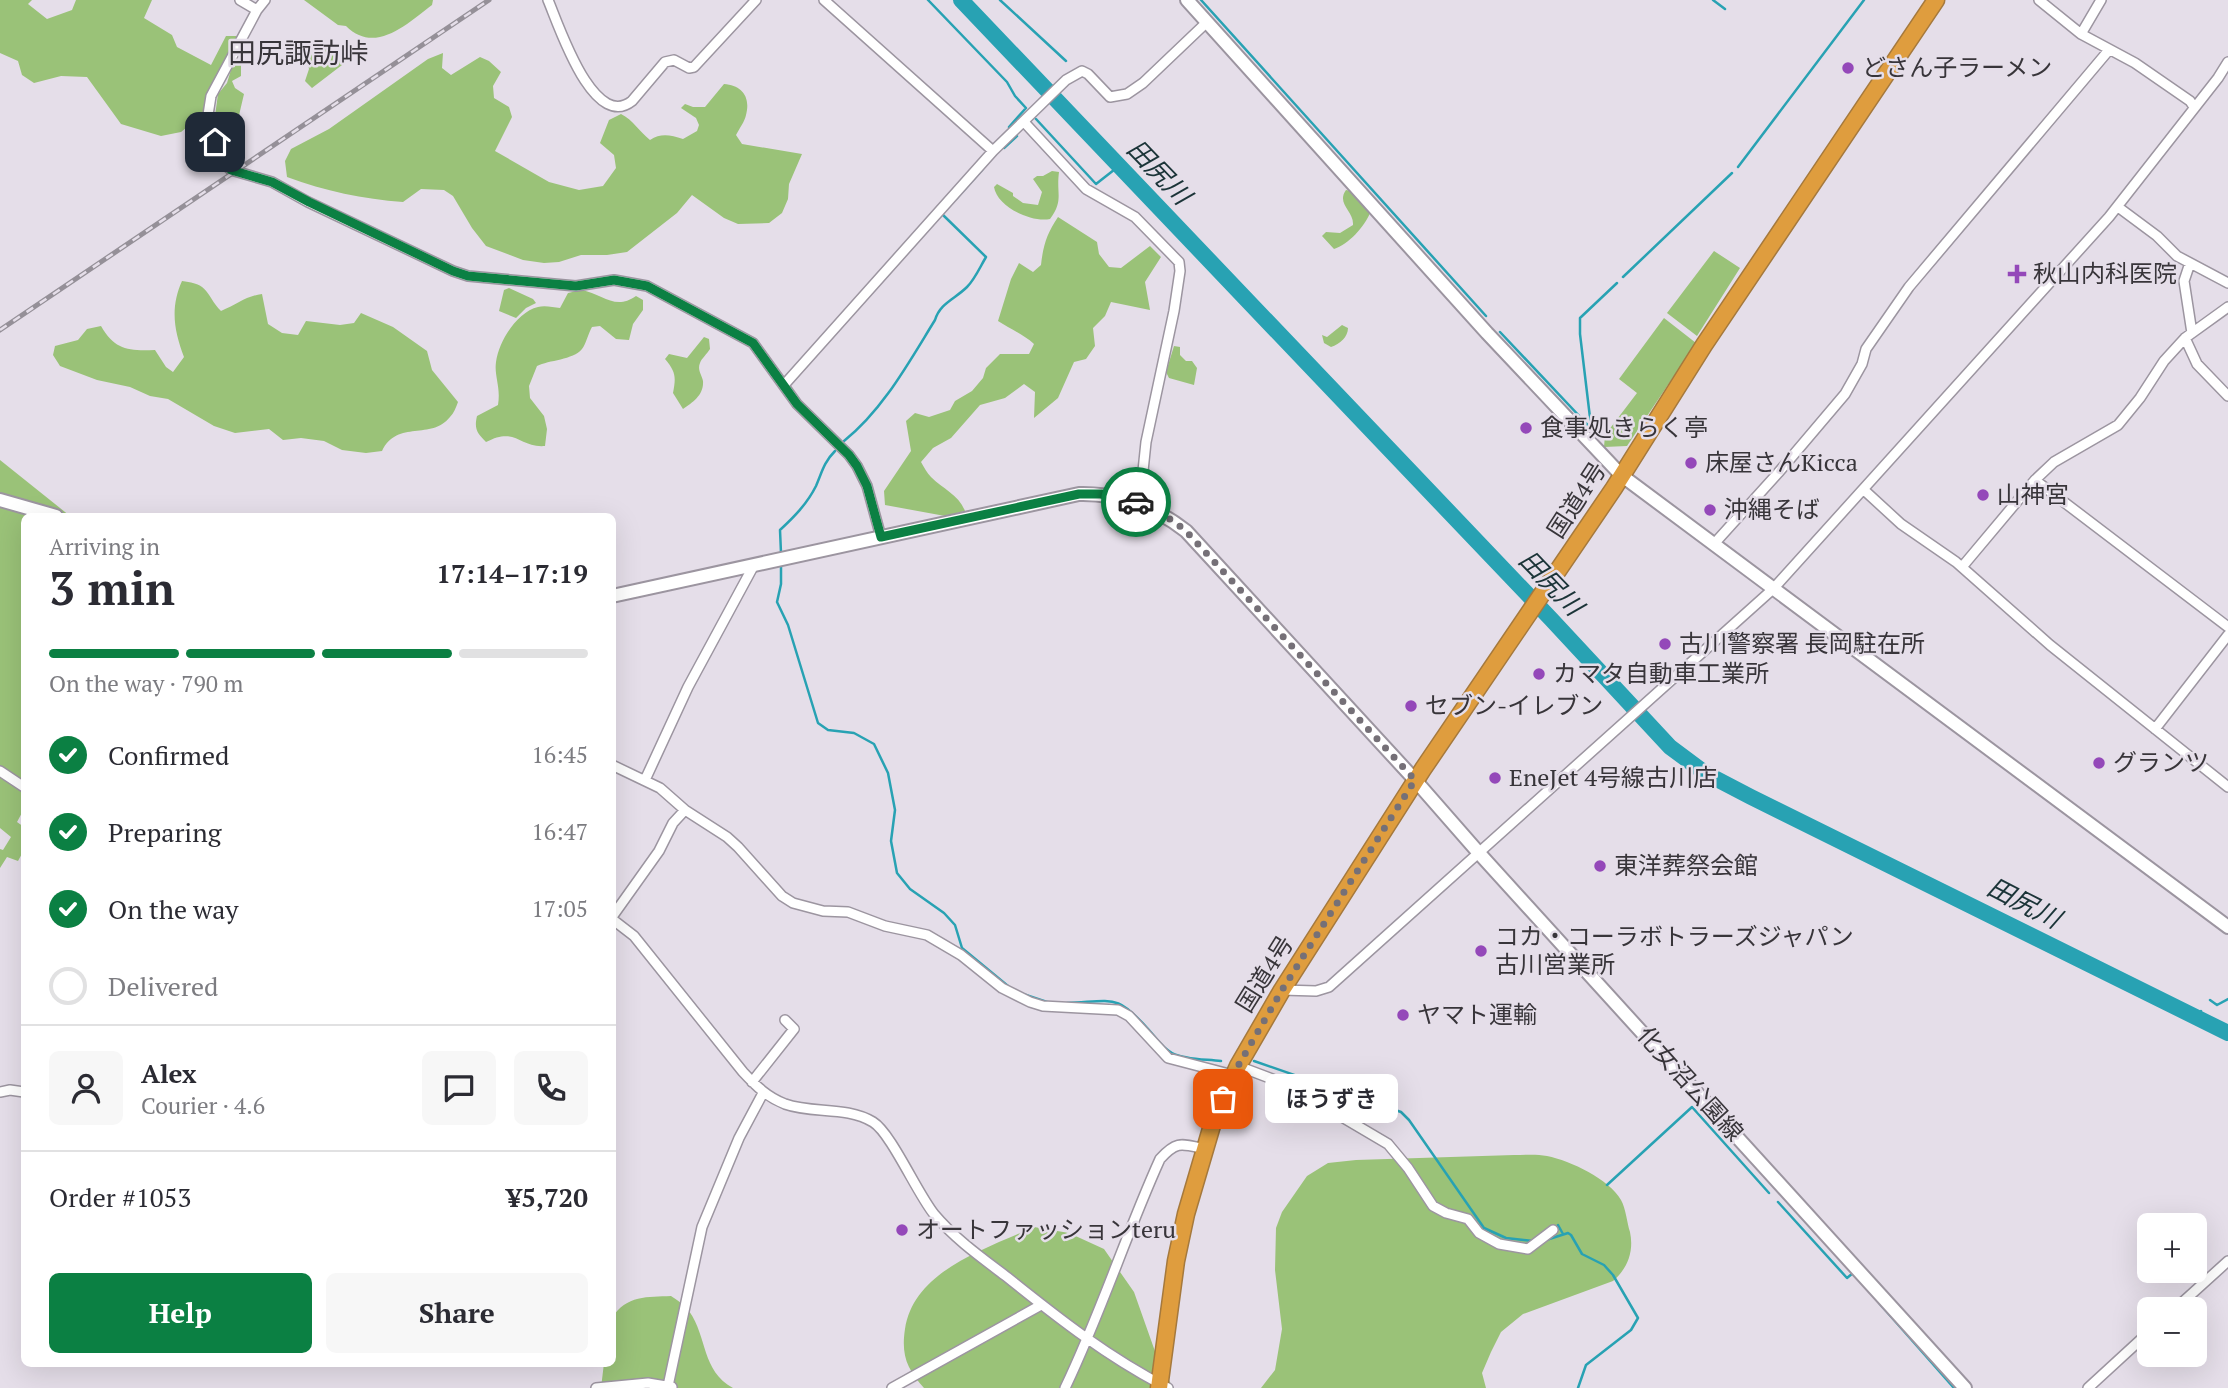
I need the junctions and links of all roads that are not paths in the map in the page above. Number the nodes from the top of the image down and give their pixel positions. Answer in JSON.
{"nodes":[{"id":1,"x":240,"y":0,"type":"edge"},
{"id":2,"x":265,"y":0,"type":"edge"},
{"id":3,"x":548,"y":0,"type":"edge"},
{"id":4,"x":756,"y":0,"type":"edge"},
{"id":5,"x":824,"y":0,"type":"edge"},
{"id":6,"x":1187,"y":0,"type":"edge"},
{"id":7,"x":1936,"y":0,"type":"edge"},
{"id":8,"x":2039,"y":0,"type":"edge"},
{"id":9,"x":2101,"y":0,"type":"edge"},
{"id":10,"x":257,"y":10,"type":"junction"},
{"id":11,"x":1206,"y":23,"type":"junction"},
{"id":12,"x":2081,"y":34,"type":"junction"},
{"id":13,"x":2109,"y":50,"type":"junction"},
{"id":14,"x":2228,"y":62,"type":"edge"},
{"id":15,"x":2218,"y":78,"type":"junction"},
{"id":16,"x":2228,"y":85,"type":"edge"},
{"id":17,"x":2194,"y":107,"type":"junction"},
{"id":18,"x":1024,"y":122,"type":"junction"},
{"id":19,"x":993,"y":151,"type":"junction"},
{"id":20,"x":2118,"y":207,"type":"junction"},
{"id":21,"x":2190,"y":263,"type":"junction"},
{"id":22,"x":2228,"y":283,"type":"edge"},
{"id":23,"x":2228,"y":307,"type":"edge"},
{"id":24,"x":2189,"y":336,"type":"junction"},
{"id":25,"x":784,"y":385,"type":"junction"},
{"id":26,"x":2228,"y":396,"type":"edge"},
{"id":27,"x":1621,"y":475,"type":"junction"},
{"id":28,"x":2035,"y":480,"type":"junction"},
{"id":29,"x":1864,"y":490,"type":"junction"},
{"id":30,"x":0,"y":500,"type":"edge"},
{"id":31,"x":1136,"y":502,"type":"junction"},
{"id":32,"x":46,"y":513,"type":"edge"},
{"id":33,"x":881,"y":537,"type":"junction"},
{"id":34,"x":1713,"y":545,"type":"junction"},
{"id":35,"x":754,"y":565,"type":"junction"},
{"id":36,"x":1962,"y":567,"type":"junction"},
{"id":37,"x":1773,"y":589,"type":"junction"},
{"id":38,"x":616,"y":595,"type":"edge"},
{"id":39,"x":2228,"y":627,"type":"edge"},
{"id":40,"x":2228,"y":635,"type":"edge"},
{"id":41,"x":2155,"y":729,"type":"junction"},
{"id":42,"x":616,"y":767,"type":"edge"},
{"id":43,"x":0,"y":771,"type":"edge"},
{"id":44,"x":645,"y":780,"type":"junction"},
{"id":45,"x":1415,"y":780,"type":"junction"},
{"id":46,"x":21,"y":785,"type":"edge"},
{"id":47,"x":2228,"y":787,"type":"edge"},
{"id":48,"x":685,"y":810,"type":"junction"},
{"id":49,"x":1478,"y":852,"type":"junction"},
{"id":50,"x":616,"y":912,"type":"edge"},
{"id":51,"x":616,"y":921,"type":"edge"},
{"id":52,"x":2228,"y":927,"type":"edge"},
{"id":53,"x":1282,"y":990,"type":"junction"},
{"id":54,"x":785,"y":1020,"type":"dead end"},
{"id":55,"x":1235,"y":1071,"type":"junction"},
{"id":56,"x":752,"y":1082,"type":"junction"},
{"id":57,"x":0,"y":1092,"type":"edge"},
{"id":58,"x":21,"y":1092,"type":"edge"},
{"id":59,"x":763,"y":1093,"type":"junction"},
{"id":60,"x":1205,"y":1149,"type":"junction"},
{"id":61,"x":1553,"y":1230,"type":"dead end"},
{"id":62,"x":2228,"y":1261,"type":"edge"},
{"id":63,"x":2188,"y":1297,"type":"edge"},
{"id":64,"x":1041,"y":1305,"type":"junction"},
{"id":65,"x":1088,"y":1340,"type":"junction"},
{"id":66,"x":2137,"y":1343,"type":"edge"},
{"id":67,"x":1163,"y":1386,"type":"edge"},
{"id":68,"x":671,"y":1387,"type":"edge"},
{"id":69,"x":596,"y":1388,"type":"edge"},
{"id":70,"x":892,"y":1388,"type":"edge"},
{"id":71,"x":1065,"y":1388,"type":"edge"},
{"id":72,"x":1965,"y":1388,"type":"edge"},
{"id":73,"x":2088,"y":1388,"type":"edge"}],
"edges":[{"from":1,"to":10,"type":"street"},
{"from":2,"to":10,"type":"street"},
{"from":3,"to":4,"type":"street"},
{"from":5,"to":19,"type":"street"},
{"from":6,"to":11,"type":"street"},
{"from":7,"to":27,"type":"highway","name":"国道4号"},
{"from":8,"to":12,"type":"street"},
{"from":9,"to":12,"type":"street"},
{"from":10,"to":25,"type":"street"},
{"from":11,"to":18,"type":"street"},
{"from":11,"to":27,"type":"street"},
{"from":12,"to":13,"type":"street"},
{"from":13,"to":17,"type":"street"},
{"from":13,"to":34,"type":"street"},
{"from":14,"to":15,"type":"street"},
{"from":15,"to":16,"type":"street"},
{"from":15,"to":17,"type":"street"},
{"from":17,"to":20,"type":"street"},
{"from":18,"to":19,"type":"street"},
{"from":18,"to":31,"type":"street"},
{"from":19,"to":25,"type":"street"},
{"from":20,"to":21,"type":"street"},
{"from":20,"to":29,"type":"street"},
{"from":21,"to":22,"type":"street"},
{"from":21,"to":24,"type":"street"},
{"from":23,"to":24,"type":"street"},
{"from":24,"to":26,"type":"street"},
{"from":24,"to":28,"type":"street"},
{"from":25,"to":33,"type":"street"},
{"from":27,"to":34,"type":"street"},
{"from":27,"to":45,"type":"highway","name":"国道4号"},
{"from":28,"to":36,"type":"street"},
{"from":28,"to":39,"type":"street"},
{"from":29,"to":36,"type":"street"},
{"from":29,"to":37,"type":"street"},
{"from":30,"to":32,"type":"street"},
{"from":31,"to":33,"type":"street","name":"化女沼公園線"},
{"from":31,"to":45,"type":"street","name":"化女沼公園線"},
{"from":33,"to":35,"type":"street","name":"化女沼公園線"},
{"from":34,"to":37,"type":"street"},
{"from":35,"to":38,"type":"street","name":"化女沼公園線"},
{"from":35,"to":44,"type":"street"},
{"from":36,"to":41,"type":"street"},
{"from":37,"to":49,"type":"street"},
{"from":37,"to":52,"type":"street"},
{"from":40,"to":41,"type":"street"},
{"from":41,"to":47,"type":"street"},
{"from":42,"to":44,"type":"street"},
{"from":43,"to":46,"type":"street"},
{"from":44,"to":48,"type":"street"},
{"from":45,"to":49,"type":"street","name":"化女沼公園線"},
{"from":45,"to":53,"type":"highway","name":"国道4号"},
{"from":48,"to":50,"type":"street"},
{"from":48,"to":55,"type":"street"},
{"from":49,"to":53,"type":"street"},
{"from":49,"to":72,"type":"street","name":"化女沼公園線"},
{"from":51,"to":56,"type":"street"},
{"from":53,"to":55,"type":"highway","name":"国道4号"},
{"from":54,"to":56,"type":"street"},
{"from":55,"to":60,"type":"highway","name":"国道4号"},
{"from":55,"to":61,"type":"street"},
{"from":56,"to":59,"type":"street"},
{"from":57,"to":58,"type":"street"},
{"from":59,"to":64,"type":"street"},
{"from":59,"to":68,"type":"street"},
{"from":60,"to":65,"type":"street"},
{"from":60,"to":67,"type":"highway","name":"国道4号"},
{"from":62,"to":63,"type":"street"},
{"from":64,"to":65,"type":"street"},
{"from":64,"to":70,"type":"street"},
{"from":65,"to":67,"type":"street"},
{"from":65,"to":71,"type":"street"},
{"from":66,"to":73,"type":"street"},
{"from":68,"to":69,"type":"street"}]}
